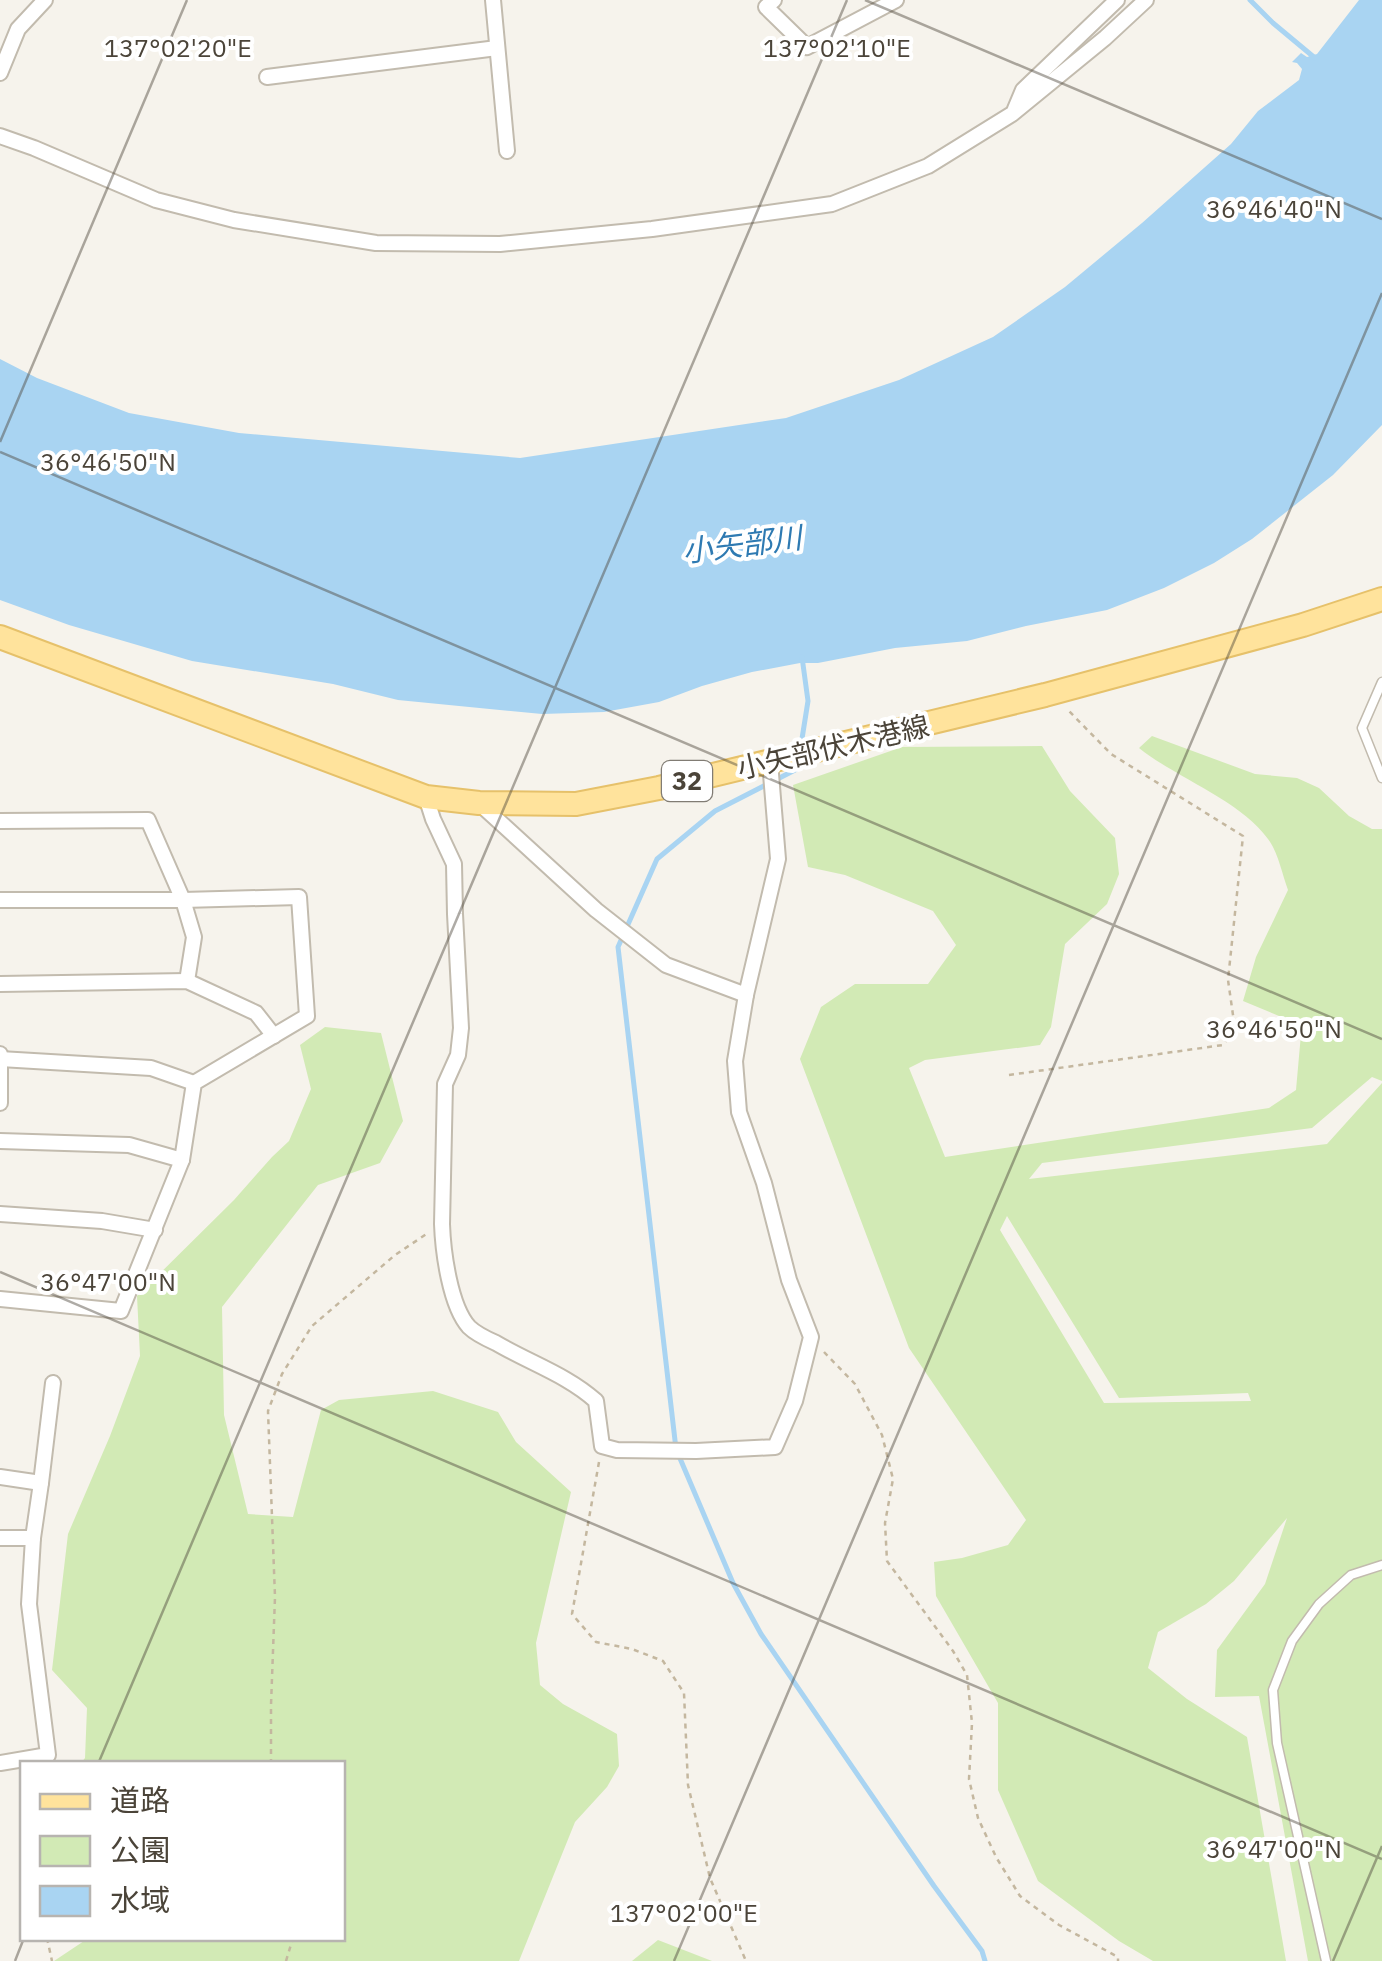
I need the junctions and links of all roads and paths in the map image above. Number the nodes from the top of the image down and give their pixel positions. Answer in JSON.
{"nodes":[{"id":1,"x":44,"y":0,"type":"edge"},
{"id":2,"x":493,"y":0,"type":"edge"},
{"id":3,"x":774,"y":0,"type":"edge"},
{"id":4,"x":896,"y":0,"type":"edge"},
{"id":5,"x":1116,"y":0,"type":"edge"},
{"id":6,"x":1146,"y":0,"type":"edge"},
{"id":7,"x":497,"y":48,"type":"junction"},
{"id":8,"x":0,"y":73,"type":"edge"},
{"id":9,"x":267,"y":77,"type":"dead end"},
{"id":10,"x":1012,"y":114,"type":"junction"},
{"id":11,"x":0,"y":136,"type":"edge"},
{"id":12,"x":507,"y":151,"type":"dead end"},
{"id":13,"x":1382,"y":600,"type":"edge"},
{"id":14,"x":0,"y":638,"type":"edge"},
{"id":15,"x":1382,"y":682,"type":"edge"},
{"id":16,"x":1052,"y":693,"type":"junction"},
{"id":17,"x":1382,"y":748,"type":"edge"},
{"id":18,"x":1370,"y":749,"type":"junction"},
{"id":19,"x":770,"y":762,"type":"junction"},
{"id":20,"x":1382,"y":778,"type":"edge"},
{"id":21,"x":426,"y":797,"type":"junction"},
{"id":22,"x":479,"y":803,"type":"junction"},
{"id":23,"x":0,"y":821,"type":"edge"},
{"id":24,"x":0,"y":900,"type":"edge"},
{"id":25,"x":182,"y":900,"type":"junction"},
{"id":26,"x":187,"y":981,"type":"junction"},
{"id":27,"x":0,"y":984,"type":"edge"},
{"id":28,"x":746,"y":995,"type":"junction"},
{"id":29,"x":274,"y":1036,"type":"junction"},
{"id":30,"x":0,"y":1050,"type":"edge"},
{"id":31,"x":0,"y":1059,"type":"edge"},
{"id":32,"x":1009,"y":1075,"type":"dead end"},
{"id":33,"x":194,"y":1083,"type":"junction"},
{"id":34,"x":0,"y":1103,"type":"edge"},
{"id":35,"x":0,"y":1140,"type":"edge"},
{"id":36,"x":182,"y":1160,"type":"junction"},
{"id":37,"x":0,"y":1214,"type":"edge"},
{"id":38,"x":442,"y":1224,"type":"junction"},
{"id":39,"x":155,"y":1230,"type":"junction"},
{"id":40,"x":0,"y":1299,"type":"edge"},
{"id":41,"x":811,"y":1338,"type":"junction"},
{"id":42,"x":53,"y":1383,"type":"dead end"},
{"id":43,"x":602,"y":1446,"type":"junction"},
{"id":44,"x":0,"y":1477,"type":"edge"},
{"id":45,"x":40,"y":1483,"type":"junction"},
{"id":46,"x":0,"y":1538,"type":"edge"},
{"id":47,"x":32,"y":1538,"type":"junction"},
{"id":48,"x":1382,"y":1566,"type":"edge"},
{"id":49,"x":272,"y":1761,"type":"edge"},
{"id":50,"x":0,"y":1763,"type":"edge"},
{"id":51,"x":746,"y":1961,"type":"edge"},
{"id":52,"x":1118,"y":1961,"type":"edge"},
{"id":53,"x":1326,"y":1961,"type":"edge"}],
"edges":[{"from":1,"to":8,"type":"street"},
{"from":2,"to":7,"type":"street"},
{"from":3,"to":4,"type":"street"},
{"from":5,"to":10,"type":"street"},
{"from":6,"to":10,"type":"street"},
{"from":7,"to":9,"type":"street"},
{"from":7,"to":12,"type":"street"},
{"from":10,"to":11,"type":"street"},
{"from":13,"to":16,"type":"main road","name":"小矢部伏木港線","number":"32"},
{"from":14,"to":21,"type":"main road","name":"小矢部伏木港線","number":"32"},
{"from":15,"to":18,"type":"lane"},
{"from":16,"to":19,"type":"main road","name":"小矢部伏木港線","number":"32"},
{"from":16,"to":32,"type":"path"},
{"from":17,"to":18,"type":"lane"},
{"from":18,"to":20,"type":"lane"},
{"from":19,"to":22,"type":"main road","name":"小矢部伏木港線","number":"32"},
{"from":19,"to":28,"type":"street"},
{"from":21,"to":22,"type":"main road","name":"小矢部伏木港線","number":"32"},
{"from":21,"to":38,"type":"street"},
{"from":22,"to":28,"type":"street"},
{"from":23,"to":25,"type":"street"},
{"from":24,"to":25,"type":"street"},
{"from":25,"to":26,"type":"street"},
{"from":25,"to":29,"type":"street"},
{"from":26,"to":27,"type":"street"},
{"from":26,"to":29,"type":"street"},
{"from":28,"to":41,"type":"street"},
{"from":29,"to":33,"type":"street"},
{"from":30,"to":31,"type":"street"},
{"from":31,"to":33,"type":"street"},
{"from":31,"to":34,"type":"street"},
{"from":33,"to":36,"type":"street"},
{"from":35,"to":36,"type":"street"},
{"from":36,"to":39,"type":"street"},
{"from":37,"to":39,"type":"street"},
{"from":38,"to":43,"type":"street"},
{"from":38,"to":49,"type":"path"},
{"from":39,"to":40,"type":"street"},
{"from":41,"to":43,"type":"street"},
{"from":41,"to":52,"type":"path"},
{"from":42,"to":45,"type":"street"},
{"from":43,"to":51,"type":"path"},
{"from":44,"to":45,"type":"street"},
{"from":45,"to":47,"type":"street"},
{"from":46,"to":47,"type":"street"},
{"from":47,"to":50,"type":"street"},
{"from":48,"to":53,"type":"lane"}]}
